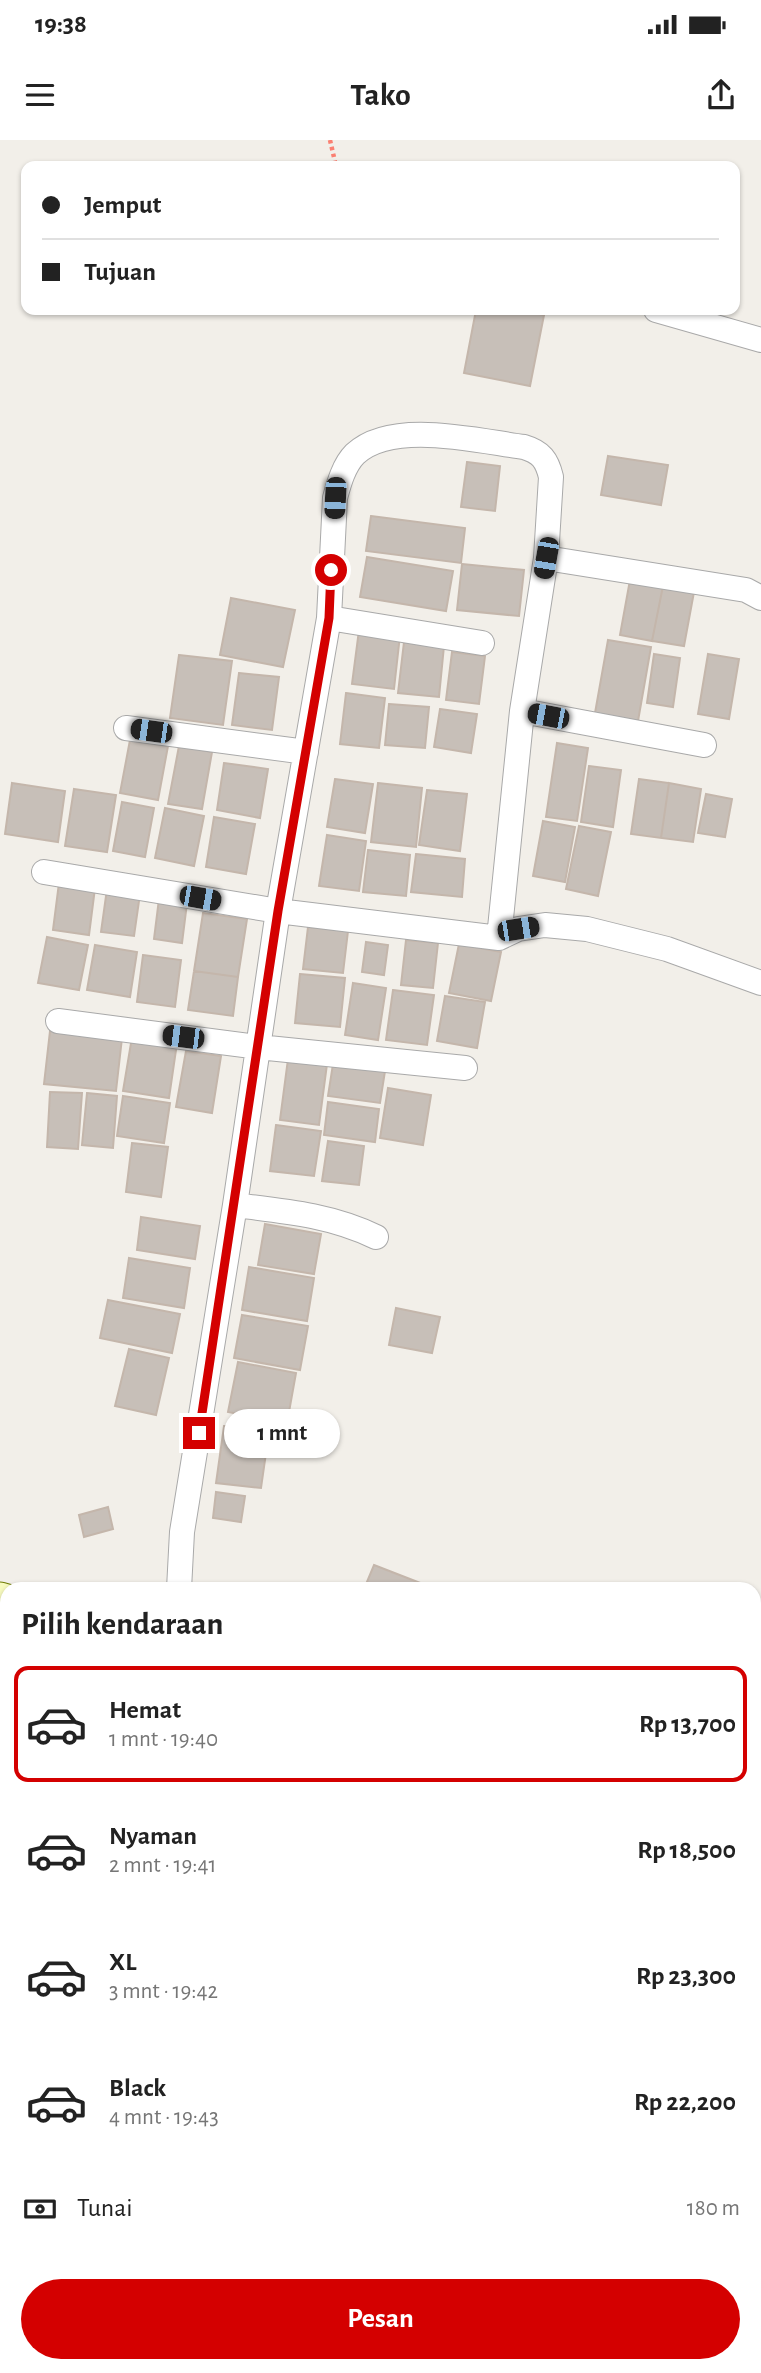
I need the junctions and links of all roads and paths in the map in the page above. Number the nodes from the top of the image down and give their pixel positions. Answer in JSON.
{"nodes":[{"id":1,"x":330,"y":140,"type":"edge"},
{"id":2,"x":335,"y":161,"type":"edge"},
{"id":3,"x":674,"y":315,"type":"edge"},
{"id":4,"x":761,"y":340,"type":"edge"},
{"id":5,"x":546,"y":558,"type":"junction"},
{"id":6,"x":761,"y":598,"type":"edge"},
{"id":7,"x":329,"y":618,"type":"junction"},
{"id":8,"x":482,"y":643,"type":"dead end"},
{"id":9,"x":522,"y":711,"type":"junction"},
{"id":10,"x":125,"y":728,"type":"dead end"},
{"id":11,"x":704,"y":745,"type":"dead end"},
{"id":12,"x":306,"y":752,"type":"junction"},
{"id":13,"x":44,"y":872,"type":"dead end"},
{"id":14,"x":278,"y":911,"type":"junction"},
{"id":15,"x":499,"y":938,"type":"junction"},
{"id":16,"x":761,"y":983,"type":"edge"},
{"id":17,"x":58,"y":1021,"type":"dead end"},
{"id":18,"x":258,"y":1046,"type":"junction"},
{"id":19,"x":465,"y":1068,"type":"dead end"},
{"id":20,"x":235,"y":1205,"type":"junction"},
{"id":21,"x":376,"y":1237,"type":"dead end"},
{"id":22,"x":179,"y":1582,"type":"edge"}],
"edges":[{"from":1,"to":2,"type":"path"},
{"from":3,"to":4,"type":"street"},
{"from":5,"to":6,"type":"street"},
{"from":5,"to":7,"type":"street"},
{"from":5,"to":9,"type":"street"},
{"from":7,"to":8,"type":"street"},
{"from":7,"to":12,"type":"street"},
{"from":9,"to":11,"type":"street"},
{"from":9,"to":15,"type":"street"},
{"from":10,"to":12,"type":"street"},
{"from":12,"to":14,"type":"street"},
{"from":13,"to":14,"type":"street"},
{"from":14,"to":15,"type":"street"},
{"from":14,"to":18,"type":"street"},
{"from":15,"to":16,"type":"street"},
{"from":17,"to":18,"type":"street"},
{"from":18,"to":19,"type":"street"},
{"from":18,"to":20,"type":"street"},
{"from":20,"to":21,"type":"street"},
{"from":20,"to":22,"type":"street"}]}
